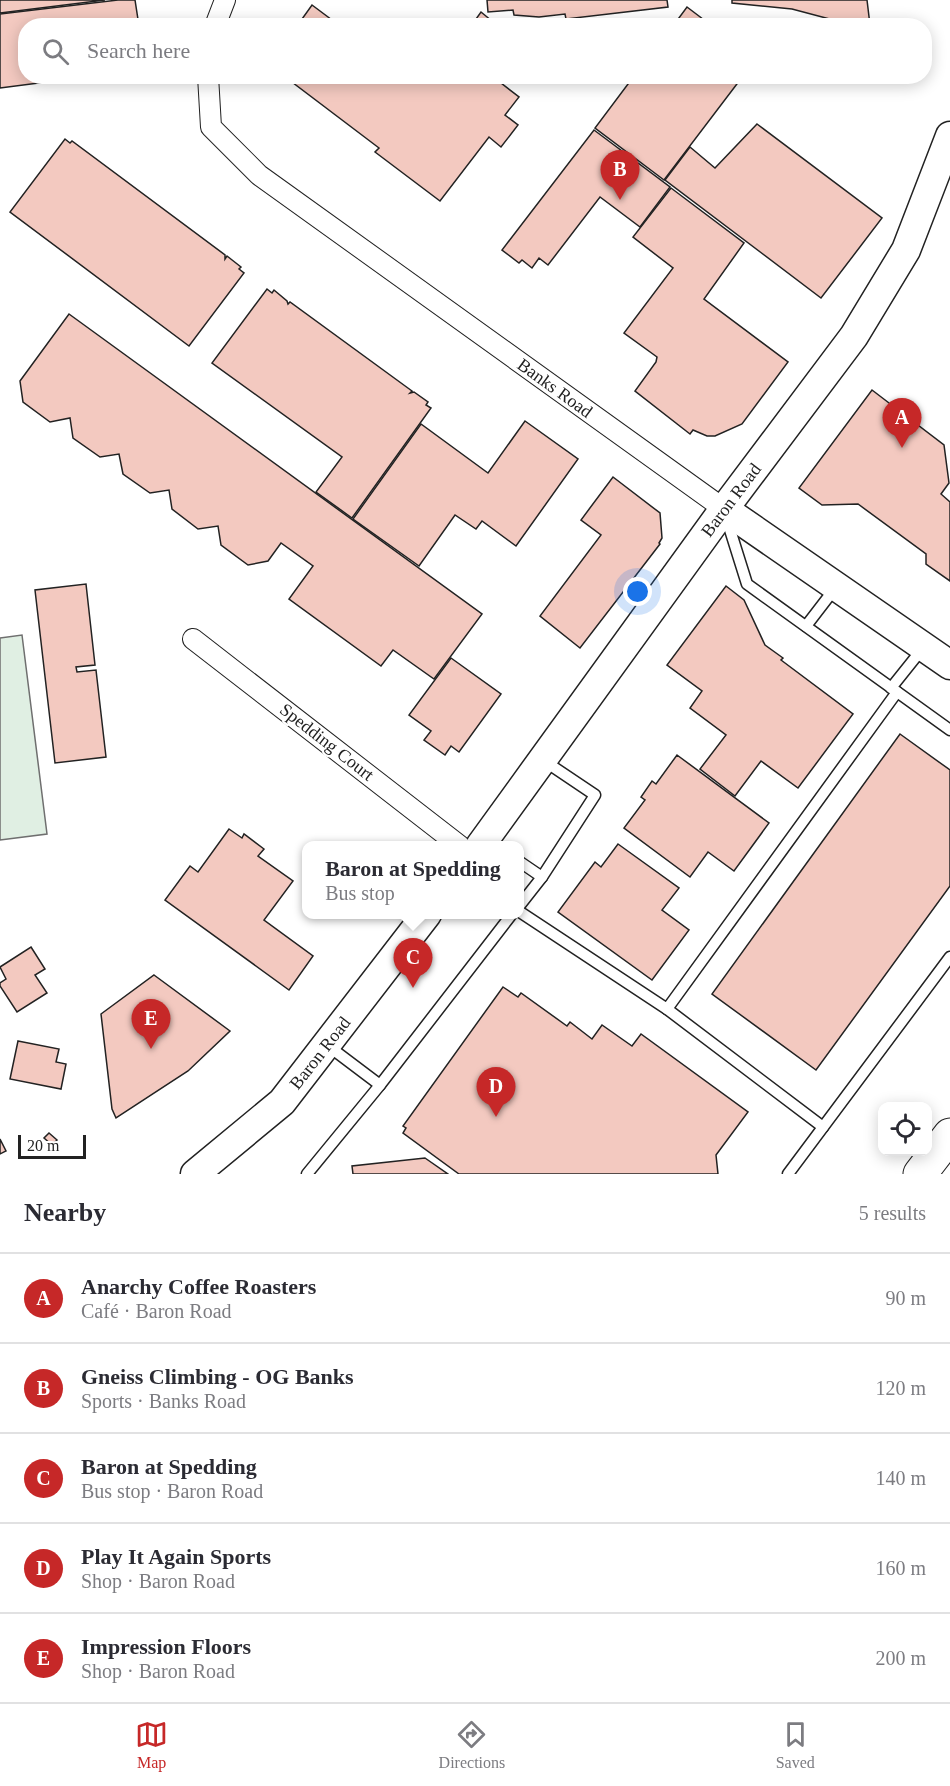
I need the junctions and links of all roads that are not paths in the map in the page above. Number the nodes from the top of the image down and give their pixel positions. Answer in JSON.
{"nodes":[{"id":1,"x":225,"y":0,"type":"edge"},
{"id":2,"x":218,"y":18,"type":"edge"},
{"id":3,"x":208,"y":84,"type":"edge"},
{"id":4,"x":950,"y":136,"type":"edge"},
{"id":5,"x":724,"y":509,"type":"junction"},
{"id":6,"x":836,"y":587,"type":"junction"},
{"id":7,"x":806,"y":627,"type":"junction"},
{"id":8,"x":193,"y":639,"type":"dead end"},
{"id":9,"x":924,"y":648,"type":"junction"},
{"id":10,"x":950,"y":665,"type":"edge"},
{"id":11,"x":894,"y":690,"type":"junction"},
{"id":12,"x":950,"y":730,"type":"edge"},
{"id":13,"x":542,"y":759,"type":"junction"},
{"id":14,"x":476,"y":841,"type":"edge"},
{"id":15,"x":482,"y":841,"type":"edge"},
{"id":16,"x":524,"y":865,"type":"edge"},
{"id":17,"x":542,"y":878,"type":"junction"},
{"id":18,"x":524,"y":899,"type":"edge"},
{"id":19,"x":524,"y":915,"type":"edge"},
{"id":20,"x":424,"y":919,"type":"edge"},
{"id":21,"x":509,"y":919,"type":"edge"},
{"id":22,"x":950,"y":957,"type":"edge"},
{"id":23,"x":667,"y":1010,"type":"junction"},
{"id":24,"x":326,"y":1045,"type":"junction"},
{"id":25,"x":380,"y":1085,"type":"junction"},
{"id":26,"x":823,"y":1127,"type":"junction"},
{"id":27,"x":950,"y":1135,"type":"edge"},
{"id":28,"x":195,"y":1174,"type":"edge"},
{"id":29,"x":307,"y":1174,"type":"edge"},
{"id":30,"x":788,"y":1174,"type":"edge"},
{"id":31,"x":920,"y":1174,"type":"edge"}],
"edges":[{"from":1,"to":2,"type":"street"},
{"from":3,"to":5,"type":"street","name":"Banks Road"},
{"from":4,"to":5,"type":"street","name":"Baron Road"},
{"from":5,"to":6,"type":"street","name":"Banks Road"},
{"from":5,"to":7,"type":"lane"},
{"from":5,"to":13,"type":"street","name":"Baron Road"},
{"from":6,"to":7,"type":"lane"},
{"from":6,"to":9,"type":"street","name":"Banks Road"},
{"from":7,"to":11,"type":"lane"},
{"from":8,"to":14,"type":"street","name":"Spedding Court"},
{"from":9,"to":10,"type":"street","name":"Banks Road"},
{"from":9,"to":11,"type":"lane"},
{"from":11,"to":12,"type":"lane"},
{"from":11,"to":23,"type":"lane"},
{"from":13,"to":15,"type":"street","name":"Baron Road"},
{"from":13,"to":17,"type":"lane"},
{"from":16,"to":17,"type":"lane"},
{"from":17,"to":18,"type":"lane"},
{"from":19,"to":23,"type":"lane"},
{"from":20,"to":24,"type":"street","name":"Baron Road"},
{"from":21,"to":25,"type":"lane"},
{"from":22,"to":26,"type":"lane"},
{"from":23,"to":26,"type":"lane"},
{"from":24,"to":25,"type":"lane"},
{"from":24,"to":28,"type":"street","name":"Baron Road"},
{"from":25,"to":29,"type":"lane"},
{"from":26,"to":30,"type":"lane"},
{"from":27,"to":31,"type":"highway"}]}
